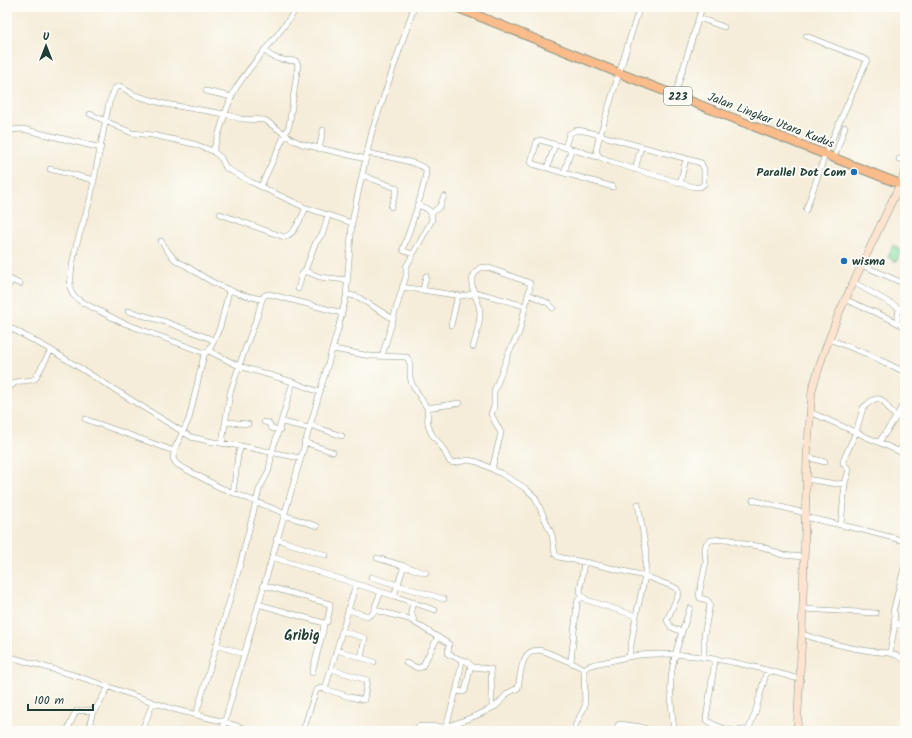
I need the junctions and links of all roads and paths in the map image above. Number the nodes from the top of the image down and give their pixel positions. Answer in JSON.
{"nodes":[{"id":1,"x":297,"y":7,"type":"edge"},
{"id":2,"x":414,"y":7,"type":"edge"},
{"id":3,"x":456,"y":7,"type":"edge"},
{"id":4,"x":625,"y":7,"type":"edge"},
{"id":5,"x":702,"y":7,"type":"edge"},
{"id":6,"x":639,"y":10,"type":"edge"},
{"id":7,"x":699,"y":18,"type":"junction"},
{"id":8,"x":724,"y":27,"type":"dead end"},
{"id":9,"x":806,"y":36,"type":"dead end"},
{"id":10,"x":264,"y":50,"type":"junction"},
{"id":11,"x":619,"y":73,"type":"junction"},
{"id":12,"x":206,"y":91,"type":"dead end"},
{"id":13,"x":675,"y":95,"type":"junction"},
{"id":14,"x":232,"y":97,"type":"junction"},
{"id":15,"x":90,"y":114,"type":"dead end"},
{"id":16,"x":225,"y":114,"type":"junction"},
{"id":17,"x":105,"y":121,"type":"junction"},
{"id":18,"x":846,"y":127,"type":"dead end"},
{"id":19,"x":323,"y":130,"type":"dead end"},
{"id":20,"x":7,"y":134,"type":"edge"},
{"id":21,"x":286,"y":134,"type":"junction"},
{"id":22,"x":600,"y":135,"type":"junction"},
{"id":23,"x":555,"y":145,"type":"junction"},
{"id":24,"x":641,"y":146,"type":"junction"},
{"id":25,"x":101,"y":148,"type":"junction"},
{"id":26,"x":564,"y":148,"type":"junction"},
{"id":27,"x":319,"y":149,"type":"junction"},
{"id":28,"x":571,"y":150,"type":"junction"},
{"id":29,"x":213,"y":151,"type":"junction"},
{"id":30,"x":367,"y":153,"type":"junction"},
{"id":31,"x":825,"y":154,"type":"junction"},
{"id":32,"x":598,"y":157,"type":"junction"},
{"id":33,"x":834,"y":158,"type":"junction"},
{"id":34,"x":366,"y":159,"type":"junction"},
{"id":35,"x":686,"y":159,"type":"junction"},
{"id":36,"x":899,"y":159,"type":"dead end"},
{"id":37,"x":905,"y":160,"type":"edge"},
{"id":38,"x":547,"y":168,"type":"junction"},
{"id":39,"x":50,"y":169,"type":"dead end"},
{"id":40,"x":635,"y":170,"type":"junction"},
{"id":41,"x":905,"y":172,"type":"edge"},
{"id":42,"x":564,"y":173,"type":"junction"},
{"id":43,"x":362,"y":174,"type":"junction"},
{"id":44,"x":94,"y":180,"type":"junction"},
{"id":45,"x":680,"y":183,"type":"junction"},
{"id":46,"x":903,"y":185,"type":"edge"},
{"id":47,"x":261,"y":186,"type":"junction"},
{"id":48,"x":613,"y":187,"type":"dead end"},
{"id":49,"x":444,"y":196,"type":"dead end"},
{"id":50,"x":417,"y":205,"type":"junction"},
{"id":51,"x":391,"y":207,"type":"dead end"},
{"id":52,"x":306,"y":208,"type":"junction"},
{"id":53,"x":806,"y":210,"type":"dead end"},
{"id":54,"x":429,"y":211,"type":"junction"},
{"id":55,"x":220,"y":214,"type":"dead end"},
{"id":56,"x":328,"y":215,"type":"junction"},
{"id":57,"x":352,"y":223,"type":"junction"},
{"id":58,"x":161,"y":241,"type":"dead end"},
{"id":59,"x":413,"y":254,"type":"junction"},
{"id":60,"x":862,"y":265,"type":"junction"},
{"id":61,"x":305,"y":271,"type":"junction"},
{"id":62,"x":426,"y":276,"type":"dead end"},
{"id":63,"x":10,"y":279,"type":"edge"},
{"id":64,"x":346,"y":280,"type":"junction"},
{"id":65,"x":853,"y":282,"type":"junction"},
{"id":66,"x":20,"y":284,"type":"dead end"},
{"id":67,"x":905,"y":284,"type":"edge"},
{"id":68,"x":402,"y":287,"type":"junction"},
{"id":69,"x":7,"y":288,"type":"edge"},
{"id":70,"x":298,"y":289,"type":"dead end"},
{"id":71,"x":423,"y":290,"type":"junction"},
{"id":72,"x":229,"y":291,"type":"junction"},
{"id":73,"x":473,"y":293,"type":"junction"},
{"id":74,"x":346,"y":294,"type":"junction"},
{"id":75,"x":528,"y":294,"type":"junction"},
{"id":76,"x":458,"y":296,"type":"junction"},
{"id":77,"x":262,"y":299,"type":"junction"},
{"id":78,"x":844,"y":299,"type":"junction"},
{"id":79,"x":525,"y":306,"type":"junction"},
{"id":80,"x":553,"y":308,"type":"dead end"},
{"id":81,"x":128,"y":311,"type":"dead end"},
{"id":82,"x":342,"y":313,"type":"junction"},
{"id":83,"x":394,"y":319,"type":"junction"},
{"id":84,"x":897,"y":322,"type":"junction"},
{"id":85,"x":450,"y":325,"type":"dead end"},
{"id":86,"x":7,"y":326,"type":"edge"},
{"id":87,"x":905,"y":327,"type":"edge"},
{"id":88,"x":829,"y":339,"type":"junction"},
{"id":89,"x":214,"y":340,"type":"junction"},
{"id":90,"x":473,"y":347,"type":"dead end"},
{"id":91,"x":333,"y":348,"type":"junction"},
{"id":92,"x":51,"y":350,"type":"junction"},
{"id":93,"x":207,"y":352,"type":"junction"},
{"id":94,"x":382,"y":356,"type":"junction"},
{"id":95,"x":239,"y":366,"type":"junction"},
{"id":96,"x":905,"y":372,"type":"edge"},
{"id":97,"x":293,"y":382,"type":"junction"},
{"id":98,"x":7,"y":390,"type":"edge"},
{"id":99,"x":319,"y":392,"type":"junction"},
{"id":100,"x":905,"y":399,"type":"edge"},
{"id":101,"x":460,"y":404,"type":"dead end"},
{"id":102,"x":427,"y":408,"type":"junction"},
{"id":103,"x":810,"y":412,"type":"junction"},
{"id":104,"x":896,"y":416,"type":"junction"},
{"id":105,"x":85,"y":419,"type":"dead end"},
{"id":106,"x":905,"y":419,"type":"edge"},
{"id":107,"x":226,"y":422,"type":"junction"},
{"id":108,"x":264,"y":422,"type":"dead end"},
{"id":109,"x":282,"y":422,"type":"junction"},
{"id":110,"x":248,"y":424,"type":"dead end"},
{"id":111,"x":309,"y":427,"type":"junction"},
{"id":112,"x":280,"y":430,"type":"junction"},
{"id":113,"x":182,"y":431,"type":"junction"},
{"id":114,"x":856,"y":432,"type":"junction"},
{"id":115,"x":342,"y":436,"type":"dead end"},
{"id":116,"x":304,"y":442,"type":"junction"},
{"id":117,"x":879,"y":442,"type":"junction"},
{"id":118,"x":905,"y":442,"type":"edge"},
{"id":119,"x":222,"y":443,"type":"junction"},
{"id":120,"x":241,"y":446,"type":"junction"},
{"id":121,"x":174,"y":451,"type":"junction"},
{"id":122,"x":899,"y":451,"type":"junction"},
{"id":123,"x":272,"y":452,"type":"junction"},
{"id":124,"x":333,"y":452,"type":"dead end"},
{"id":125,"x":905,"y":454,"type":"edge"},
{"id":126,"x":807,"y":457,"type":"junction"},
{"id":127,"x":300,"y":458,"type":"junction"},
{"id":128,"x":825,"y":462,"type":"dead end"},
{"id":129,"x":492,"y":469,"type":"junction"},
{"id":130,"x":806,"y":479,"type":"junction"},
{"id":131,"x":845,"y":483,"type":"junction"},
{"id":132,"x":234,"y":493,"type":"junction"},
{"id":133,"x":753,"y":500,"type":"dead end"},
{"id":134,"x":256,"y":502,"type":"junction"},
{"id":135,"x":638,"y":504,"type":"dead end"},
{"id":136,"x":284,"y":514,"type":"junction"},
{"id":137,"x":805,"y":515,"type":"junction"},
{"id":138,"x":841,"y":525,"type":"junction"},
{"id":139,"x":317,"y":526,"type":"dead end"},
{"id":140,"x":276,"y":539,"type":"junction"},
{"id":141,"x":905,"y":541,"type":"edge"},
{"id":142,"x":326,"y":554,"type":"dead end"},
{"id":143,"x":272,"y":557,"type":"junction"},
{"id":144,"x":804,"y":557,"type":"junction"},
{"id":145,"x":377,"y":558,"type":"dead end"},
{"id":146,"x":584,"y":562,"type":"junction"},
{"id":147,"x":905,"y":564,"type":"edge"},
{"id":148,"x":404,"y":566,"type":"junction"},
{"id":149,"x":426,"y":573,"type":"dead end"},
{"id":150,"x":645,"y":576,"type":"junction"},
{"id":151,"x":371,"y":577,"type":"dead end"},
{"id":152,"x":264,"y":585,"type":"junction"},
{"id":153,"x":358,"y":585,"type":"junction"},
{"id":154,"x":398,"y":585,"type":"junction"},
{"id":155,"x":381,"y":592,"type":"junction"},
{"id":156,"x":394,"y":596,"type":"junction"},
{"id":157,"x":583,"y":597,"type":"junction"},
{"id":158,"x":444,"y":600,"type":"dead end"},
{"id":159,"x":413,"y":602,"type":"junction"},
{"id":160,"x":258,"y":604,"type":"junction"},
{"id":161,"x":690,"y":608,"type":"dead end"},
{"id":162,"x":803,"y":609,"type":"junction"},
{"id":163,"x":348,"y":610,"type":"junction"},
{"id":164,"x":375,"y":610,"type":"junction"},
{"id":165,"x":435,"y":610,"type":"dead end"},
{"id":166,"x":876,"y":613,"type":"dead end"},
{"id":167,"x":636,"y":616,"type":"junction"},
{"id":168,"x":414,"y":621,"type":"junction"},
{"id":169,"x":324,"y":623,"type":"junction"},
{"id":170,"x":895,"y":624,"type":"junction"},
{"id":171,"x":905,"y":625,"type":"edge"},
{"id":172,"x":342,"y":631,"type":"junction"},
{"id":173,"x":682,"y":632,"type":"junction"},
{"id":174,"x":802,"y":634,"type":"junction"},
{"id":175,"x":438,"y":637,"type":"junction"},
{"id":176,"x":216,"y":645,"type":"junction"},
{"id":177,"x":336,"y":650,"type":"junction"},
{"id":178,"x":889,"y":653,"type":"junction"},
{"id":179,"x":244,"y":654,"type":"junction"},
{"id":180,"x":674,"y":655,"type":"junction"},
{"id":181,"x":7,"y":656,"type":"edge"},
{"id":182,"x":629,"y":657,"type":"junction"},
{"id":183,"x":361,"y":658,"type":"junction"},
{"id":184,"x":704,"y":658,"type":"junction"},
{"id":185,"x":905,"y":658,"type":"edge"},
{"id":186,"x":462,"y":660,"type":"junction"},
{"id":187,"x":715,"y":660,"type":"junction"},
{"id":188,"x":571,"y":661,"type":"junction"},
{"id":189,"x":374,"y":662,"type":"dead end"},
{"id":190,"x":406,"y":663,"type":"dead end"},
{"id":191,"x":471,"y":665,"type":"junction"},
{"id":192,"x":331,"y":669,"type":"junction"},
{"id":193,"x":584,"y":669,"type":"junction"},
{"id":194,"x":767,"y":670,"type":"junction"},
{"id":195,"x":312,"y":673,"type":"dead end"},
{"id":196,"x":799,"y":679,"type":"junction"},
{"id":197,"x":108,"y":688,"type":"junction"},
{"id":198,"x":325,"y":689,"type":"junction"},
{"id":199,"x":457,"y":691,"type":"junction"},
{"id":200,"x":152,"y":702,"type":"junction"},
{"id":201,"x":492,"y":708,"type":"junction"},
{"id":202,"x":93,"y":711,"type":"junction"},
{"id":203,"x":196,"y":715,"type":"junction"},
{"id":204,"x":225,"y":722,"type":"junction"},
{"id":205,"x":446,"y":726,"type":"junction"},
{"id":206,"x":748,"y":730,"type":"edge"},
{"id":207,"x":67,"y":731,"type":"edge"},
{"id":208,"x":88,"y":731,"type":"edge"},
{"id":209,"x":142,"y":731,"type":"edge"},
{"id":210,"x":222,"y":731,"type":"edge"},
{"id":211,"x":252,"y":731,"type":"edge"},
{"id":212,"x":303,"y":731,"type":"edge"},
{"id":213,"x":416,"y":731,"type":"edge"},
{"id":214,"x":575,"y":731,"type":"edge"},
{"id":215,"x":617,"y":731,"type":"edge"},
{"id":216,"x":649,"y":731,"type":"edge"},
{"id":217,"x":674,"y":731,"type":"edge"},
{"id":218,"x":797,"y":731,"type":"edge"}],
"edges":[{"from":1,"to":10,"type":"street"},
{"from":2,"to":30,"type":"street"},
{"from":3,"to":11,"type":"main road","name":"Jalan Lingkar Utara Kudus","number":"223"},
{"from":4,"to":6,"type":"street"},
{"from":5,"to":7,"type":"street"},
{"from":6,"to":11,"type":"street"},
{"from":7,"to":8,"type":"street"},
{"from":7,"to":13,"type":"street"},
{"from":9,"to":31,"type":"street"},
{"from":10,"to":14,"type":"street"},
{"from":10,"to":21,"type":"street"},
{"from":11,"to":13,"type":"main road","name":"Jalan Lingkar Utara Kudus","number":"223"},
{"from":11,"to":22,"type":"street"},
{"from":12,"to":14,"type":"street"},
{"from":13,"to":31,"type":"main road","name":"Jalan Lingkar Utara Kudus","number":"223"},
{"from":14,"to":16,"type":"street"},
{"from":15,"to":17,"type":"street"},
{"from":16,"to":17,"type":"street"},
{"from":16,"to":21,"type":"street"},
{"from":16,"to":29,"type":"street"},
{"from":17,"to":25,"type":"street"},
{"from":17,"to":29,"type":"street"},
{"from":18,"to":33,"type":"street"},
{"from":19,"to":27,"type":"street"},
{"from":20,"to":25,"type":"street"},
{"from":21,"to":27,"type":"street"},
{"from":21,"to":47,"type":"street"},
{"from":22,"to":24,"type":"street"},
{"from":22,"to":26,"type":"street"},
{"from":22,"to":32,"type":"street"},
{"from":23,"to":26,"type":"street"},
{"from":23,"to":38,"type":"street"},
{"from":23,"to":38,"type":"street"},
{"from":24,"to":35,"type":"street"},
{"from":24,"to":40,"type":"street"},
{"from":25,"to":44,"type":"street"},
{"from":26,"to":28,"type":"street"},
{"from":27,"to":34,"type":"street"},
{"from":28,"to":32,"type":"street"},
{"from":28,"to":42,"type":"street"},
{"from":29,"to":47,"type":"street"},
{"from":30,"to":34,"type":"street"},
{"from":30,"to":50,"type":"street"},
{"from":31,"to":33,"type":"main road","name":"Jalan Lingkar Utara Kudus","number":"223"},
{"from":31,"to":53,"type":"street"},
{"from":32,"to":40,"type":"street"},
{"from":33,"to":46,"type":"main road","name":"Jalan Lingkar Utara Kudus","number":"223"},
{"from":34,"to":43,"type":"street"},
{"from":35,"to":45,"type":"street"},
{"from":35,"to":45,"type":"street"},
{"from":36,"to":37,"type":"street"},
{"from":38,"to":42,"type":"street"},
{"from":39,"to":44,"type":"street"},
{"from":40,"to":45,"type":"street"},
{"from":41,"to":46,"type":"main road"},
{"from":42,"to":48,"type":"street"},
{"from":43,"to":51,"type":"street"},
{"from":43,"to":57,"type":"street"},
{"from":44,"to":93,"type":"street"},
{"from":46,"to":60,"type":"main road"},
{"from":47,"to":52,"type":"street"},
{"from":49,"to":54,"type":"street"},
{"from":50,"to":54,"type":"street"},
{"from":50,"to":59,"type":"street"},
{"from":52,"to":55,"type":"street"},
{"from":52,"to":56,"type":"street"},
{"from":54,"to":59,"type":"street"},
{"from":56,"to":57,"type":"street"},
{"from":56,"to":61,"type":"street"},
{"from":57,"to":64,"type":"street"},
{"from":58,"to":72,"type":"street"},
{"from":59,"to":68,"type":"street"},
{"from":60,"to":65,"type":"main road"},
{"from":60,"to":67,"type":"street"},
{"from":61,"to":64,"type":"street"},
{"from":61,"to":70,"type":"street"},
{"from":62,"to":71,"type":"street"},
{"from":63,"to":66,"type":"street"},
{"from":63,"to":69,"type":"street"},
{"from":64,"to":74,"type":"street"},
{"from":65,"to":78,"type":"main road"},
{"from":65,"to":84,"type":"street"},
{"from":68,"to":71,"type":"street"},
{"from":68,"to":83,"type":"street"},
{"from":71,"to":76,"type":"street"},
{"from":72,"to":77,"type":"street"},
{"from":72,"to":89,"type":"street"},
{"from":73,"to":75,"type":"street"},
{"from":73,"to":76,"type":"street"},
{"from":73,"to":79,"type":"street"},
{"from":73,"to":90,"type":"street"},
{"from":74,"to":82,"type":"street"},
{"from":74,"to":83,"type":"street"},
{"from":75,"to":79,"type":"street"},
{"from":75,"to":80,"type":"street"},
{"from":76,"to":85,"type":"street"},
{"from":77,"to":82,"type":"street"},
{"from":77,"to":95,"type":"street"},
{"from":78,"to":84,"type":"street"},
{"from":78,"to":88,"type":"main road"},
{"from":79,"to":129,"type":"street"},
{"from":81,"to":89,"type":"street"},
{"from":82,"to":91,"type":"street"},
{"from":83,"to":94,"type":"street"},
{"from":84,"to":87,"type":"street"},
{"from":86,"to":92,"type":"street"},
{"from":88,"to":96,"type":"street"},
{"from":88,"to":103,"type":"main road"},
{"from":89,"to":93,"type":"street"},
{"from":91,"to":94,"type":"street"},
{"from":91,"to":99,"type":"street"},
{"from":92,"to":98,"type":"street"},
{"from":92,"to":113,"type":"street"},
{"from":93,"to":95,"type":"street"},
{"from":93,"to":113,"type":"street"},
{"from":94,"to":102,"type":"street"},
{"from":95,"to":97,"type":"street"},
{"from":95,"to":107,"type":"street"},
{"from":97,"to":99,"type":"street"},
{"from":97,"to":109,"type":"street"},
{"from":99,"to":111,"type":"street"},
{"from":100,"to":104,"type":"street"},
{"from":101,"to":102,"type":"street"},
{"from":102,"to":129,"type":"street"},
{"from":103,"to":114,"type":"street"},
{"from":103,"to":126,"type":"main road"},
{"from":104,"to":106,"type":"street"},
{"from":104,"to":114,"type":"street"},
{"from":104,"to":117,"type":"street"},
{"from":105,"to":121,"type":"street"},
{"from":107,"to":110,"type":"street"},
{"from":107,"to":119,"type":"street"},
{"from":108,"to":112,"type":"street"},
{"from":109,"to":111,"type":"street"},
{"from":109,"to":112,"type":"street"},
{"from":111,"to":115,"type":"street"},
{"from":111,"to":116,"type":"street"},
{"from":112,"to":123,"type":"street"},
{"from":113,"to":119,"type":"street"},
{"from":113,"to":121,"type":"street"},
{"from":114,"to":117,"type":"street"},
{"from":114,"to":131,"type":"street"},
{"from":116,"to":124,"type":"street"},
{"from":116,"to":127,"type":"street"},
{"from":117,"to":122,"type":"street"},
{"from":118,"to":122,"type":"street"},
{"from":119,"to":120,"type":"street"},
{"from":120,"to":123,"type":"street"},
{"from":120,"to":132,"type":"street"},
{"from":121,"to":132,"type":"street"},
{"from":122,"to":125,"type":"street"},
{"from":123,"to":127,"type":"street"},
{"from":123,"to":134,"type":"street"},
{"from":126,"to":128,"type":"street"},
{"from":126,"to":130,"type":"main road"},
{"from":127,"to":136,"type":"street"},
{"from":129,"to":146,"type":"street"},
{"from":130,"to":131,"type":"street"},
{"from":130,"to":137,"type":"main road"},
{"from":131,"to":138,"type":"street"},
{"from":132,"to":134,"type":"street"},
{"from":133,"to":137,"type":"street"},
{"from":134,"to":136,"type":"street"},
{"from":134,"to":176,"type":"street"},
{"from":135,"to":150,"type":"street"},
{"from":136,"to":139,"type":"street"},
{"from":136,"to":140,"type":"street"},
{"from":137,"to":138,"type":"street"},
{"from":137,"to":144,"type":"main road"},
{"from":138,"to":141,"type":"street"},
{"from":140,"to":142,"type":"street"},
{"from":140,"to":143,"type":"street"},
{"from":143,"to":152,"type":"street"},
{"from":143,"to":153,"type":"street"},
{"from":144,"to":162,"type":"main road"},
{"from":144,"to":184,"type":"street"},
{"from":145,"to":148,"type":"street"},
{"from":146,"to":150,"type":"street"},
{"from":146,"to":157,"type":"street"},
{"from":147,"to":170,"type":"street"},
{"from":148,"to":149,"type":"street"},
{"from":148,"to":154,"type":"street"},
{"from":150,"to":167,"type":"street"},
{"from":150,"to":173,"type":"street"},
{"from":151,"to":154,"type":"street"},
{"from":152,"to":160,"type":"street"},
{"from":152,"to":169,"type":"street"},
{"from":153,"to":155,"type":"street"},
{"from":153,"to":163,"type":"street"},
{"from":154,"to":156,"type":"street"},
{"from":154,"to":158,"type":"street"},
{"from":155,"to":156,"type":"street"},
{"from":155,"to":164,"type":"street"},
{"from":156,"to":159,"type":"street"},
{"from":157,"to":167,"type":"street"},
{"from":157,"to":188,"type":"street"},
{"from":159,"to":165,"type":"street"},
{"from":159,"to":168,"type":"street"},
{"from":160,"to":169,"type":"street"},
{"from":160,"to":179,"type":"street"},
{"from":161,"to":173,"type":"street"},
{"from":162,"to":166,"type":"street"},
{"from":162,"to":174,"type":"main road"},
{"from":163,"to":164,"type":"street"},
{"from":163,"to":172,"type":"street"},
{"from":164,"to":168,"type":"street"},
{"from":167,"to":182,"type":"street"},
{"from":168,"to":175,"type":"street"},
{"from":169,"to":195,"type":"street"},
{"from":170,"to":171,"type":"street"},
{"from":170,"to":178,"type":"street"},
{"from":172,"to":177,"type":"street"},
{"from":172,"to":183,"type":"street"},
{"from":173,"to":180,"type":"street"},
{"from":174,"to":178,"type":"street"},
{"from":174,"to":196,"type":"main road"},
{"from":175,"to":186,"type":"street"},
{"from":175,"to":190,"type":"street"},
{"from":176,"to":179,"type":"street"},
{"from":176,"to":203,"type":"street"},
{"from":177,"to":183,"type":"street"},
{"from":177,"to":192,"type":"street"},
{"from":178,"to":185,"type":"street"},
{"from":179,"to":204,"type":"street"},
{"from":180,"to":182,"type":"street"},
{"from":180,"to":184,"type":"street"},
{"from":180,"to":217,"type":"street"},
{"from":181,"to":197,"type":"street"},
{"from":182,"to":193,"type":"street"},
{"from":183,"to":189,"type":"street"},
{"from":184,"to":187,"type":"street"},
{"from":186,"to":191,"type":"street"},
{"from":186,"to":199,"type":"street"},
{"from":187,"to":194,"type":"street"},
{"from":187,"to":206,"type":"street"},
{"from":188,"to":193,"type":"street"},
{"from":188,"to":201,"type":"street"},
{"from":191,"to":199,"type":"street"},
{"from":191,"to":201,"type":"street"},
{"from":192,"to":198,"type":"street"},
{"from":192,"to":198,"type":"street"},
{"from":193,"to":214,"type":"street"},
{"from":194,"to":196,"type":"street"},
{"from":194,"to":206,"type":"street"},
{"from":196,"to":218,"type":"main road"},
{"from":197,"to":200,"type":"street"},
{"from":197,"to":202,"type":"street"},
{"from":198,"to":212,"type":"street"},
{"from":199,"to":205,"type":"street"},
{"from":200,"to":203,"type":"street"},
{"from":200,"to":209,"type":"street"},
{"from":201,"to":205,"type":"street"},
{"from":202,"to":207,"type":"street"},
{"from":202,"to":208,"type":"street"},
{"from":203,"to":204,"type":"street"},
{"from":204,"to":210,"type":"street"},
{"from":204,"to":211,"type":"street"},
{"from":205,"to":213,"type":"street"},
{"from":215,"to":216,"type":"street"}]}
